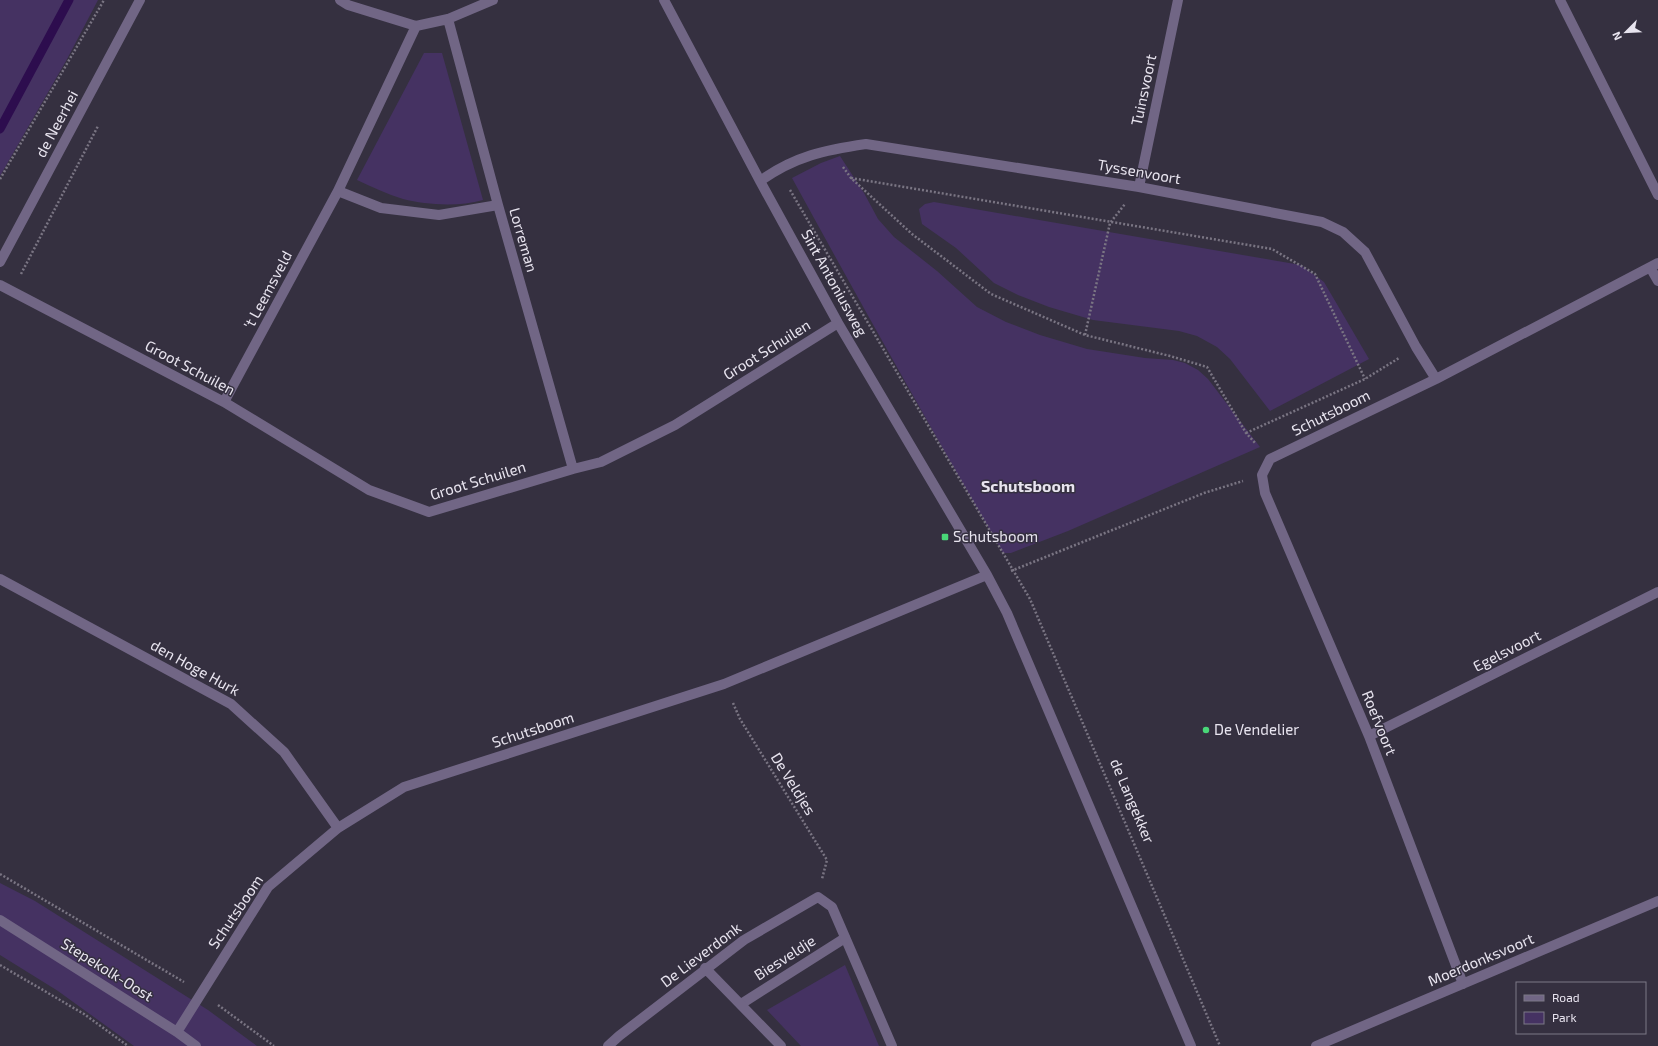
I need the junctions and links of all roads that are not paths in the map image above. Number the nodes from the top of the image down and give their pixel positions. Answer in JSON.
{"nodes":[{"id":1,"x":140,"y":0,"type":"edge"},
{"id":2,"x":340,"y":0,"type":"edge"},
{"id":3,"x":493,"y":0,"type":"edge"},
{"id":4,"x":664,"y":0,"type":"edge"},
{"id":5,"x":1178,"y":0,"type":"edge"},
{"id":6,"x":1560,"y":0,"type":"edge"},
{"id":7,"x":448,"y":19,"type":"junction"},
{"id":8,"x":416,"y":26,"type":"junction"},
{"id":9,"x":760,"y":181,"type":"junction"},
{"id":10,"x":1139,"y":187,"type":"junction"},
{"id":11,"x":338,"y":192,"type":"junction"},
{"id":12,"x":1658,"y":195,"type":"edge"},
{"id":13,"x":498,"y":205,"type":"junction"},
{"id":14,"x":0,"y":262,"type":"edge"},
{"id":15,"x":1654,"y":265,"type":"edge"},
{"id":16,"x":1658,"y":281,"type":"edge"},
{"id":17,"x":0,"y":285,"type":"edge"},
{"id":18,"x":838,"y":322,"type":"junction"},
{"id":19,"x":1436,"y":379,"type":"junction"},
{"id":20,"x":224,"y":402,"type":"junction"},
{"id":21,"x":573,"y":469,"type":"junction"},
{"id":22,"x":1262,"y":475,"type":"joint"},
{"id":23,"x":987,"y":575,"type":"junction"},
{"id":24,"x":0,"y":579,"type":"edge"},
{"id":25,"x":1658,"y":592,"type":"edge"},
{"id":26,"x":1369,"y":736,"type":"junction"},
{"id":27,"x":338,"y":828,"type":"junction"},
{"id":28,"x":1658,"y":901,"type":"edge"},
{"id":29,"x":0,"y":920,"type":"edge"},
{"id":30,"x":845,"y":938,"type":"junction"},
{"id":31,"x":706,"y":968,"type":"junction"},
{"id":32,"x":1463,"y":984,"type":"junction"},
{"id":33,"x":741,"y":1004,"type":"junction"},
{"id":34,"x":177,"y":1032,"type":"junction"},
{"id":35,"x":196,"y":1046,"type":"edge"},
{"id":36,"x":608,"y":1046,"type":"edge"},
{"id":37,"x":781,"y":1046,"type":"edge"},
{"id":38,"x":892,"y":1046,"type":"edge"},
{"id":39,"x":1190,"y":1046,"type":"edge"},
{"id":40,"x":1316,"y":1046,"type":"edge"}],
"edges":[{"from":1,"to":14,"type":"street","name":"de Neerhei"},
{"from":2,"to":8,"type":"street"},
{"from":3,"to":7,"type":"street"},
{"from":4,"to":9,"type":"street","name":"Sint Antoniusweg"},
{"from":5,"to":10,"type":"street","name":"Tuinsvoort"},
{"from":6,"to":12,"type":"street"},
{"from":7,"to":8,"type":"street"},
{"from":7,"to":13,"type":"street","name":"Lorreman"},
{"from":8,"to":11,"type":"street","name":"'t Leemsveld"},
{"from":9,"to":10,"type":"street","name":"Tyssenvoort"},
{"from":9,"to":18,"type":"street","name":"Sint Antoniusweg"},
{"from":10,"to":19,"type":"street","name":"Tyssenvoort"},
{"from":11,"to":13,"type":"street"},
{"from":11,"to":20,"type":"street","name":"'t Leemsveld"},
{"from":13,"to":21,"type":"street","name":"Lorreman"},
{"from":15,"to":16,"type":"street"},
{"from":15,"to":19,"type":"street","name":"Schutsboom"},
{"from":17,"to":20,"type":"street","name":"Groot Schuilen"},
{"from":18,"to":21,"type":"street","name":"Groot Schuilen"},
{"from":18,"to":23,"type":"street","name":"Sint Antoniusweg"},
{"from":19,"to":22,"type":"street","name":"Schutsboom"},
{"from":20,"to":21,"type":"street","name":"Groot Schuilen"},
{"from":22,"to":26,"type":"street","name":"Roefvoort"},
{"from":23,"to":27,"type":"street","name":"Schutsboom"},
{"from":23,"to":39,"type":"street"},
{"from":24,"to":27,"type":"street","name":"den Hoge Hurk"},
{"from":25,"to":26,"type":"street","name":"Egelsvoort"},
{"from":26,"to":32,"type":"street","name":"Roefvoort"},
{"from":27,"to":34,"type":"street","name":"Schutsboom"},
{"from":28,"to":32,"type":"street","name":"Moerdonksvoort"},
{"from":29,"to":34,"type":"street","name":"Stepekolk-Oost"},
{"from":30,"to":31,"type":"street","name":"De Lieverdonk"},
{"from":30,"to":33,"type":"street","name":"Biesveldje"},
{"from":30,"to":38,"type":"street"},
{"from":31,"to":33,"type":"street"},
{"from":31,"to":36,"type":"street","name":"De Lieverdonk"},
{"from":32,"to":40,"type":"street","name":"Moerdonksvoort"},
{"from":33,"to":37,"type":"street"},
{"from":34,"to":35,"type":"street","name":"Stepekolk-Oost"}]}
